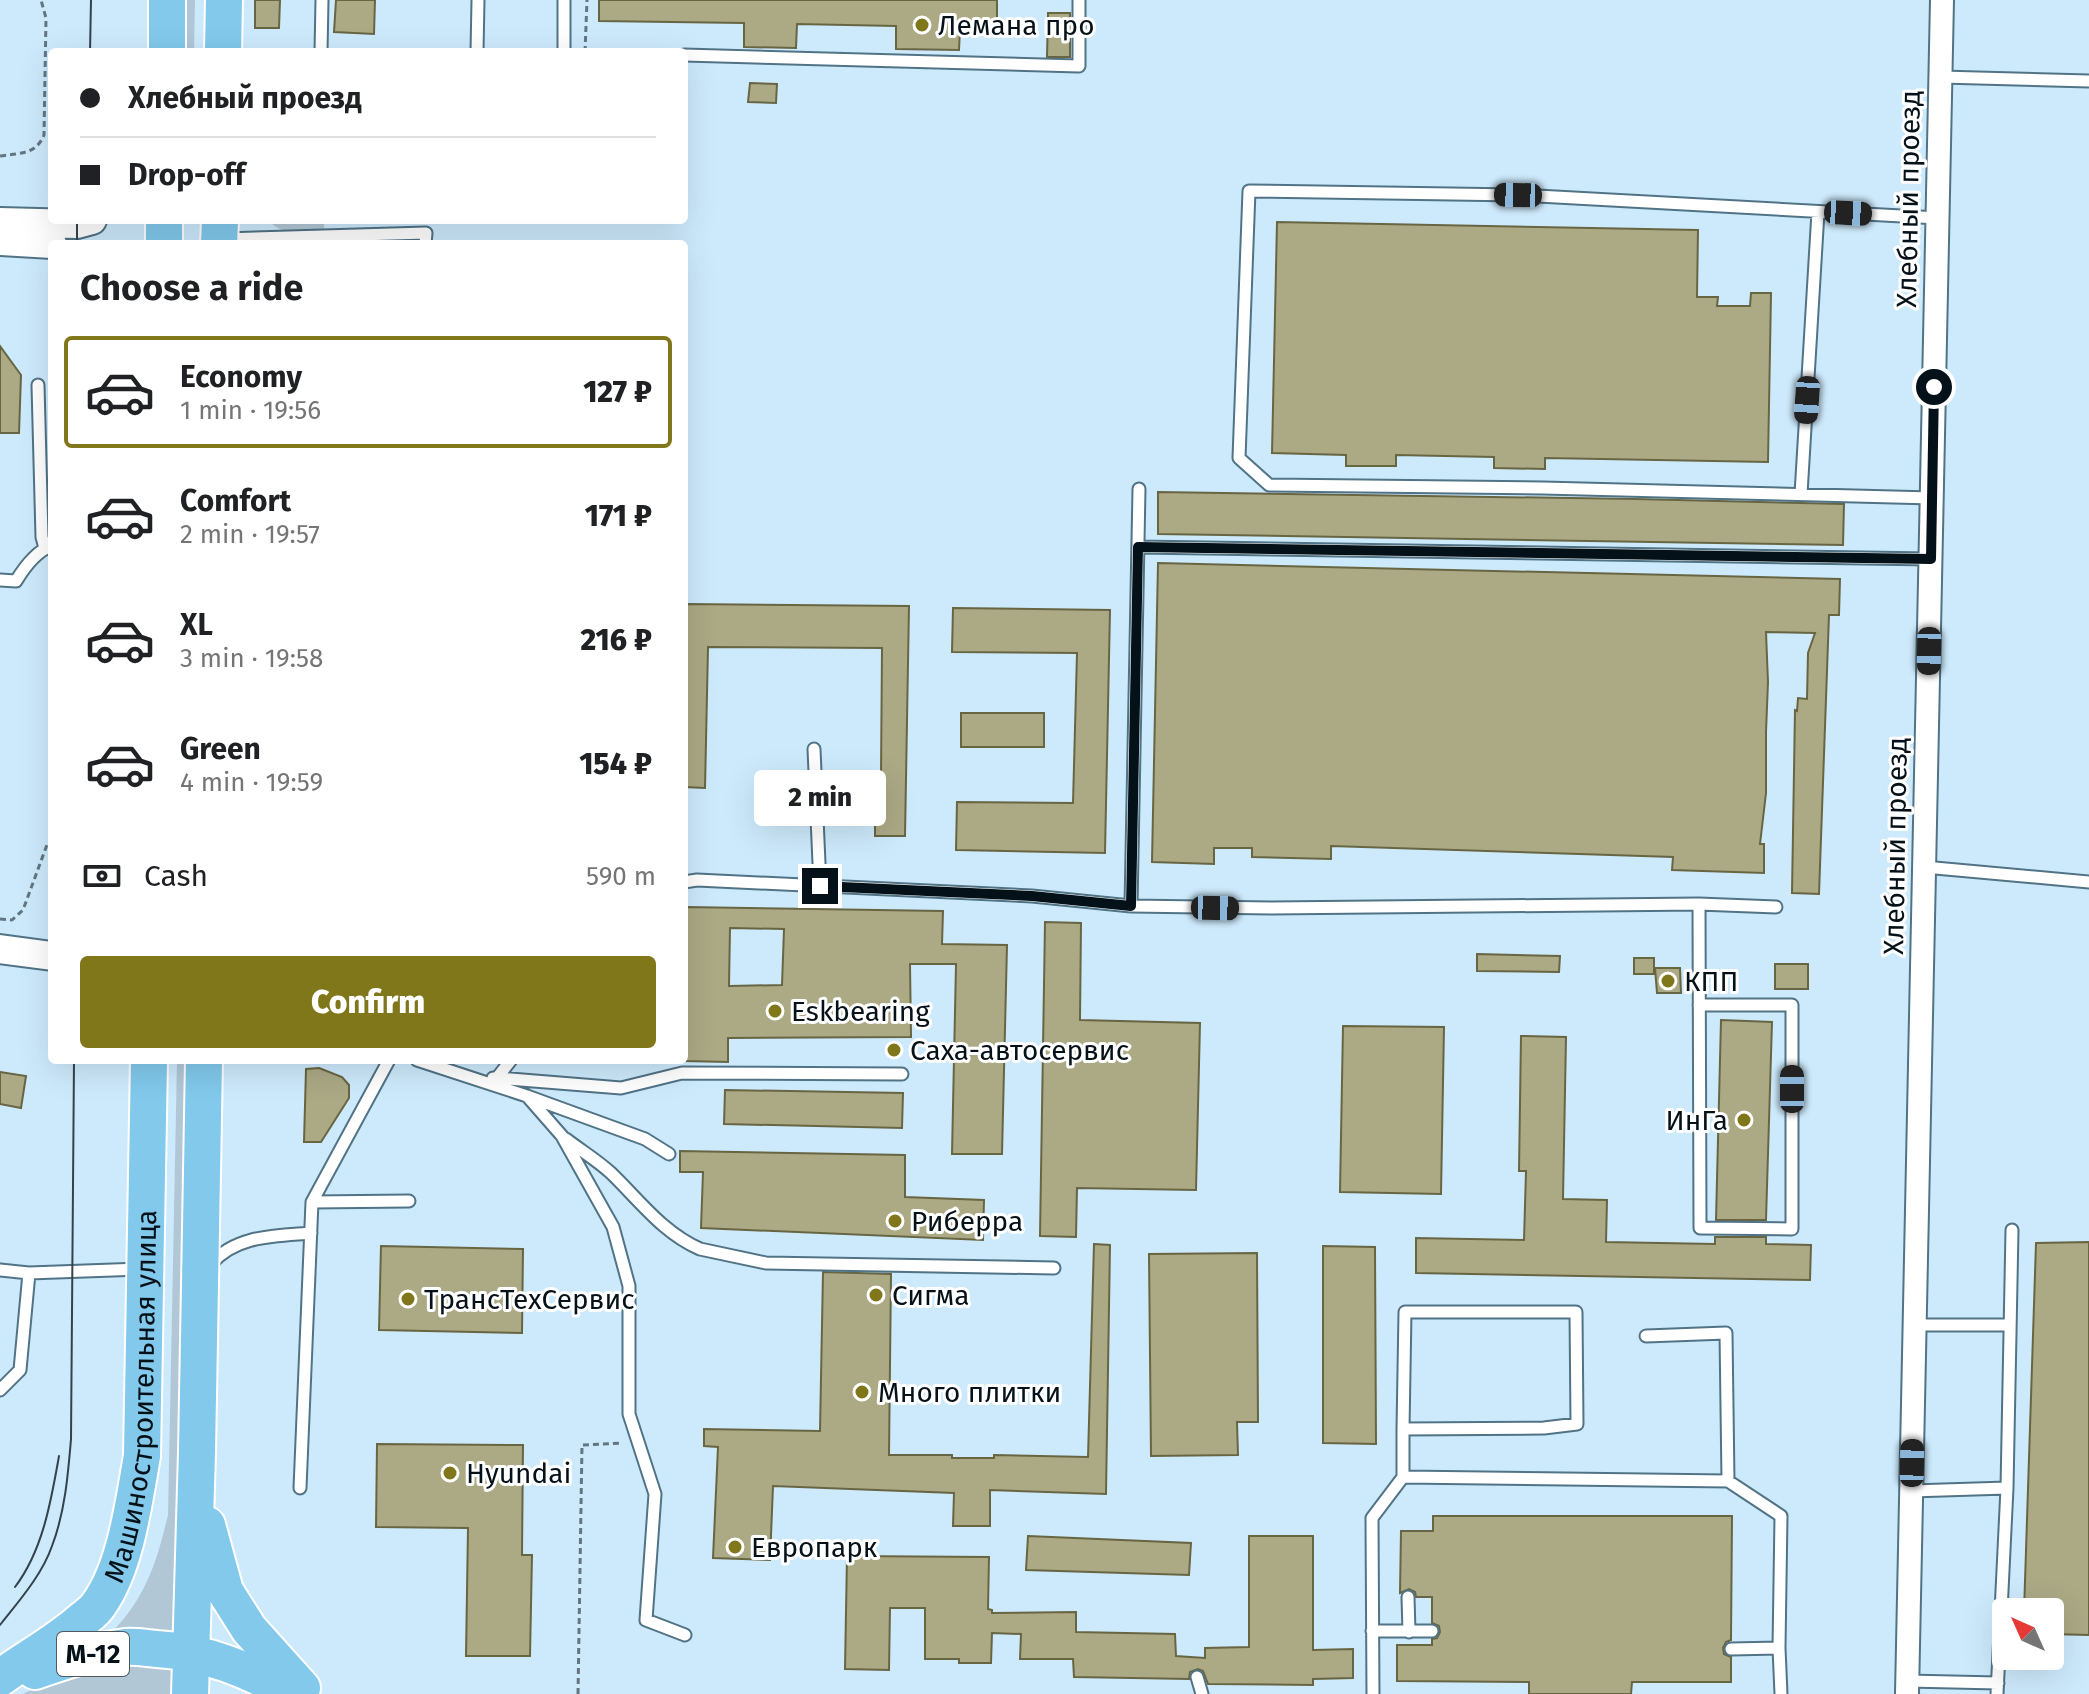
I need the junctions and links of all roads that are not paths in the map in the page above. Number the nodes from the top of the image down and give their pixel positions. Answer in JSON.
{"nodes":[{"id":1,"x":167,"y":0,"type":"edge"},
{"id":2,"x":224,"y":0,"type":"edge"},
{"id":3,"x":322,"y":0,"type":"edge"},
{"id":4,"x":478,"y":0,"type":"edge"},
{"id":5,"x":564,"y":0,"type":"edge"},
{"id":6,"x":1079,"y":0,"type":"edge"},
{"id":7,"x":1942,"y":0,"type":"edge"},
{"id":8,"x":167,"y":48,"type":"edge"},
{"id":9,"x":223,"y":48,"type":"edge"},
{"id":10,"x":321,"y":48,"type":"edge"},
{"id":11,"x":477,"y":48,"type":"edge"},
{"id":12,"x":564,"y":48,"type":"edge"},
{"id":13,"x":688,"y":55,"type":"edge"},
{"id":14,"x":1941,"y":77,"type":"junction"},
{"id":15,"x":2089,"y":81,"type":"edge"},
{"id":16,"x":1818,"y":212,"type":"junction"},
{"id":17,"x":1938,"y":218,"type":"junction"},
{"id":18,"x":0,"y":222,"type":"edge"},
{"id":19,"x":48,"y":222,"type":"edge"},
{"id":20,"x":219,"y":234,"type":"edge"},
{"id":21,"x":425,"y":240,"type":"edge"},
{"id":22,"x":0,"y":241,"type":"edge"},
{"id":23,"x":48,"y":244,"type":"edge"},
{"id":24,"x":38,"y":385,"type":"dead end"},
{"id":25,"x":1139,"y":489,"type":"dead end"},
{"id":26,"x":1801,"y":494,"type":"junction"},
{"id":27,"x":1932,"y":498,"type":"junction"},
{"id":28,"x":48,"y":547,"type":"edge"},
{"id":29,"x":1138,"y":547,"type":"junction"},
{"id":30,"x":1931,"y":559,"type":"junction"},
{"id":31,"x":0,"y":580,"type":"edge"},
{"id":32,"x":814,"y":749,"type":"dead end"},
{"id":33,"x":1924,"y":867,"type":"junction"},
{"id":34,"x":688,"y":881,"type":"edge"},
{"id":35,"x":2089,"y":882,"type":"edge"},
{"id":36,"x":820,"y":886,"type":"junction"},
{"id":37,"x":1699,"y":904,"type":"junction"},
{"id":38,"x":1131,"y":906,"type":"junction"},
{"id":39,"x":1776,"y":907,"type":"dead end"},
{"id":40,"x":0,"y":949,"type":"edge"},
{"id":41,"x":48,"y":955,"type":"edge"},
{"id":42,"x":1699,"y":1005,"type":"junction"},
{"id":43,"x":149,"y":1064,"type":"edge"},
{"id":44,"x":204,"y":1064,"type":"edge"},
{"id":45,"x":387,"y":1064,"type":"edge"},
{"id":46,"x":430,"y":1064,"type":"edge"},
{"id":47,"x":508,"y":1064,"type":"edge"},
{"id":48,"x":902,"y":1074,"type":"dead end"},
{"id":49,"x":465,"y":1075,"type":"junction"},
{"id":50,"x":497,"y":1078,"type":"junction"},
{"id":51,"x":527,"y":1096,"type":"junction"},
{"id":52,"x":562,"y":1136,"type":"junction"},
{"id":53,"x":669,"y":1154,"type":"dead end"},
{"id":54,"x":409,"y":1201,"type":"dead end"},
{"id":55,"x":312,"y":1202,"type":"junction"},
{"id":56,"x":2012,"y":1230,"type":"dead end"},
{"id":57,"x":311,"y":1233,"type":"junction"},
{"id":58,"x":145,"y":1268,"type":"junction"},
{"id":59,"x":1054,"y":1268,"type":"dead end"},
{"id":60,"x":0,"y":1270,"type":"edge"},
{"id":61,"x":29,"y":1273,"type":"junction"},
{"id":62,"x":200,"y":1276,"type":"junction"},
{"id":63,"x":1915,"y":1325,"type":"junction"},
{"id":64,"x":2010,"y":1325,"type":"junction"},
{"id":65,"x":1646,"y":1336,"type":"dead end"},
{"id":66,"x":0,"y":1390,"type":"edge"},
{"id":67,"x":1403,"y":1429,"type":"junction"},
{"id":68,"x":197,"y":1452,"type":"junction"},
{"id":69,"x":1403,"y":1477,"type":"junction"},
{"id":70,"x":1728,"y":1481,"type":"junction"},
{"id":71,"x":300,"y":1488,"type":"dead end"},
{"id":72,"x":2007,"y":1488,"type":"junction"},
{"id":73,"x":1911,"y":1491,"type":"junction"},
{"id":74,"x":1408,"y":1597,"type":"dead end"},
{"id":75,"x":1372,"y":1631,"type":"junction"},
{"id":76,"x":1432,"y":1631,"type":"dead end"},
{"id":77,"x":1409,"y":1632,"type":"junction"},
{"id":78,"x":685,"y":1635,"type":"dead end"},
{"id":79,"x":1779,"y":1648,"type":"junction"},
{"id":80,"x":1731,"y":1649,"type":"dead end"},
{"id":81,"x":192,"y":1653,"type":"junction"},
{"id":82,"x":1197,"y":1677,"type":"dead end"},
{"id":83,"x":0,"y":1678,"type":"edge"},
{"id":84,"x":0,"y":1686,"type":"edge"},
{"id":85,"x":1907,"y":1688,"type":"edge"},
{"id":86,"x":1998,"y":1689,"type":"edge"},
{"id":87,"x":190,"y":1694,"type":"edge"},
{"id":88,"x":292,"y":1694,"type":"edge"},
{"id":89,"x":307,"y":1694,"type":"edge"},
{"id":90,"x":1202,"y":1694,"type":"edge"},
{"id":91,"x":1373,"y":1694,"type":"edge"},
{"id":92,"x":1781,"y":1694,"type":"edge"}],
"edges":[{"from":1,"to":8,"type":"main road"},
{"from":2,"to":9,"type":"main road"},
{"from":3,"to":10,"type":"lane"},
{"from":4,"to":11,"type":"lane"},
{"from":5,"to":12,"type":"lane"},
{"from":6,"to":13,"type":"lane"},
{"from":7,"to":14,"type":"street","name":"Хлебный проезд"},
{"from":14,"to":15,"type":"lane"},
{"from":14,"to":17,"type":"street","name":"Хлебный проезд"},
{"from":16,"to":17,"type":"lane"},
{"from":16,"to":26,"type":"lane"},
{"from":16,"to":26,"type":"lane"},
{"from":17,"to":27,"type":"street","name":"Хлебный проезд"},
{"from":18,"to":19,"type":"street"},
{"from":20,"to":21,"type":"lane"},
{"from":22,"to":23,"type":"street"},
{"from":24,"to":28,"type":"lane"},
{"from":25,"to":29,"type":"lane"},
{"from":26,"to":27,"type":"lane"},
{"from":27,"to":30,"type":"street","name":"Хлебный проезд"},
{"from":28,"to":31,"type":"lane"},
{"from":29,"to":30,"type":"lane"},
{"from":29,"to":38,"type":"lane"},
{"from":30,"to":33,"type":"street","name":"Хлебный проезд"},
{"from":32,"to":36,"type":"lane"},
{"from":33,"to":35,"type":"lane"},
{"from":33,"to":63,"type":"street","name":"Хлебный проезд"},
{"from":34,"to":36,"type":"lane"},
{"from":36,"to":38,"type":"lane"},
{"from":37,"to":38,"type":"lane"},
{"from":37,"to":39,"type":"lane"},
{"from":37,"to":42,"type":"lane"},
{"from":40,"to":41,"type":"street"},
{"from":42,"to":42,"type":"lane"},
{"from":43,"to":58,"type":"main road","name":"Машиностроительная улица"},
{"from":44,"to":62,"type":"main road","name":"Машиностроительная улица"},
{"from":45,"to":55,"type":"lane"},
{"from":46,"to":49,"type":"lane"},
{"from":47,"to":50,"type":"lane"},
{"from":48,"to":50,"type":"lane"},
{"from":49,"to":50,"type":"lane"},
{"from":49,"to":51,"type":"lane"},
{"from":51,"to":52,"type":"lane"},
{"from":51,"to":53,"type":"lane"},
{"from":52,"to":59,"type":"lane"},
{"from":52,"to":78,"type":"lane"},
{"from":54,"to":55,"type":"lane"},
{"from":55,"to":57,"type":"lane"},
{"from":56,"to":64,"type":"lane"},
{"from":57,"to":62,"type":"lane"},
{"from":57,"to":71,"type":"lane"},
{"from":58,"to":61,"type":"lane"},
{"from":58,"to":83,"type":"main road","name":"Машиностроительная улица"},
{"from":60,"to":61,"type":"lane"},
{"from":61,"to":66,"type":"lane"},
{"from":62,"to":68,"type":"main road","name":"Машиностроительная улица"},
{"from":63,"to":64,"type":"lane"},
{"from":63,"to":73,"type":"street","name":"Хлебный проезд"},
{"from":64,"to":72,"type":"lane"},
{"from":65,"to":70,"type":"lane"},
{"from":67,"to":67,"type":"lane"},
{"from":67,"to":69,"type":"lane"},
{"from":68,"to":81,"type":"main road"},
{"from":68,"to":89,"type":"main road"},
{"from":69,"to":70,"type":"lane"},
{"from":69,"to":75,"type":"lane"},
{"from":70,"to":79,"type":"lane"},
{"from":72,"to":73,"type":"lane"},
{"from":72,"to":86,"type":"lane"},
{"from":73,"to":85,"type":"street","name":"Хлебный проезд"},
{"from":74,"to":77,"type":"lane"},
{"from":75,"to":77,"type":"lane"},
{"from":75,"to":91,"type":"lane"},
{"from":76,"to":77,"type":"lane"},
{"from":79,"to":80,"type":"lane"},
{"from":79,"to":92,"type":"lane"},
{"from":81,"to":84,"type":"main road","number":"М-12"},
{"from":81,"to":87,"type":"main road"},
{"from":81,"to":88,"type":"main road","number":"М-12"},
{"from":82,"to":90,"type":"lane"},
{"from":85,"to":86,"type":"lane"}]}
